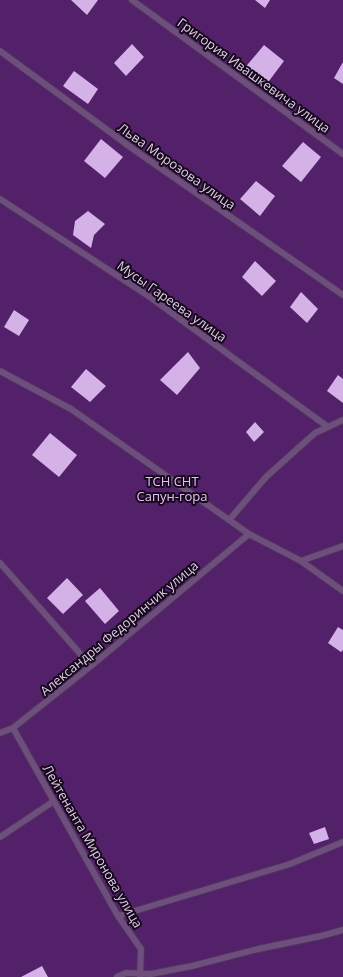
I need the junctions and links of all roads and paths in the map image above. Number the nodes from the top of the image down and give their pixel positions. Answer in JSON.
{"nodes":[{"id":1,"x":132,"y":0,"type":"edge"},
{"id":2,"x":0,"y":51,"type":"edge"},
{"id":3,"x":343,"y":154,"type":"edge"},
{"id":4,"x":0,"y":199,"type":"edge"},
{"id":5,"x":343,"y":295,"type":"edge"},
{"id":6,"x":0,"y":371,"type":"edge"},
{"id":7,"x":343,"y":420,"type":"edge"},
{"id":8,"x":328,"y":427,"type":"junction"},
{"id":9,"x":230,"y":520,"type":"junction"},
{"id":10,"x":249,"y":534,"type":"junction"},
{"id":11,"x":343,"y":546,"type":"edge"},
{"id":12,"x":301,"y":561,"type":"junction"},
{"id":13,"x":0,"y":563,"type":"edge"},
{"id":14,"x":343,"y":591,"type":"edge"},
{"id":15,"x":91,"y":666,"type":"junction"},
{"id":16,"x":13,"y":728,"type":"junction"},
{"id":17,"x":0,"y":733,"type":"edge"},
{"id":18,"x":54,"y":801,"type":"junction"},
{"id":19,"x":0,"y":837,"type":"edge"},
{"id":20,"x":343,"y":842,"type":"edge"},
{"id":21,"x":118,"y":916,"type":"junction"},
{"id":22,"x":343,"y":930,"type":"edge"},
{"id":23,"x":140,"y":975,"type":"edge"},
{"id":24,"x":117,"y":977,"type":"edge"}],
"edges":[{"from":1,"to":3,"type":"lane","name":"Григория Ивашкевича улица"},
{"from":2,"to":5,"type":"lane","name":"Льва Морозова улица"},
{"from":4,"to":8,"type":"lane","name":"Мусы Гареева улица"},
{"from":6,"to":9,"type":"lane"},
{"from":7,"to":8,"type":"lane"},
{"from":8,"to":9,"type":"lane"},
{"from":9,"to":10,"type":"lane"},
{"from":10,"to":12,"type":"lane"},
{"from":10,"to":15,"type":"lane","name":"Александры Федоринчик улица"},
{"from":11,"to":12,"type":"lane"},
{"from":12,"to":14,"type":"lane"},
{"from":13,"to":15,"type":"lane"},
{"from":15,"to":16,"type":"lane","name":"Александры Федоринчик улица"},
{"from":16,"to":17,"type":"lane","name":"Александры Федоринчик улица"},
{"from":16,"to":18,"type":"lane","name":"Лейтенанта Миронова улица"},
{"from":18,"to":19,"type":"lane"},
{"from":18,"to":21,"type":"lane","name":"Лейтенанта Миронова улица"},
{"from":20,"to":21,"type":"lane"},
{"from":21,"to":23,"type":"lane","name":"Лейтенанта Миронова улица"},
{"from":22,"to":23,"type":"lane"},
{"from":23,"to":24,"type":"lane"}]}
